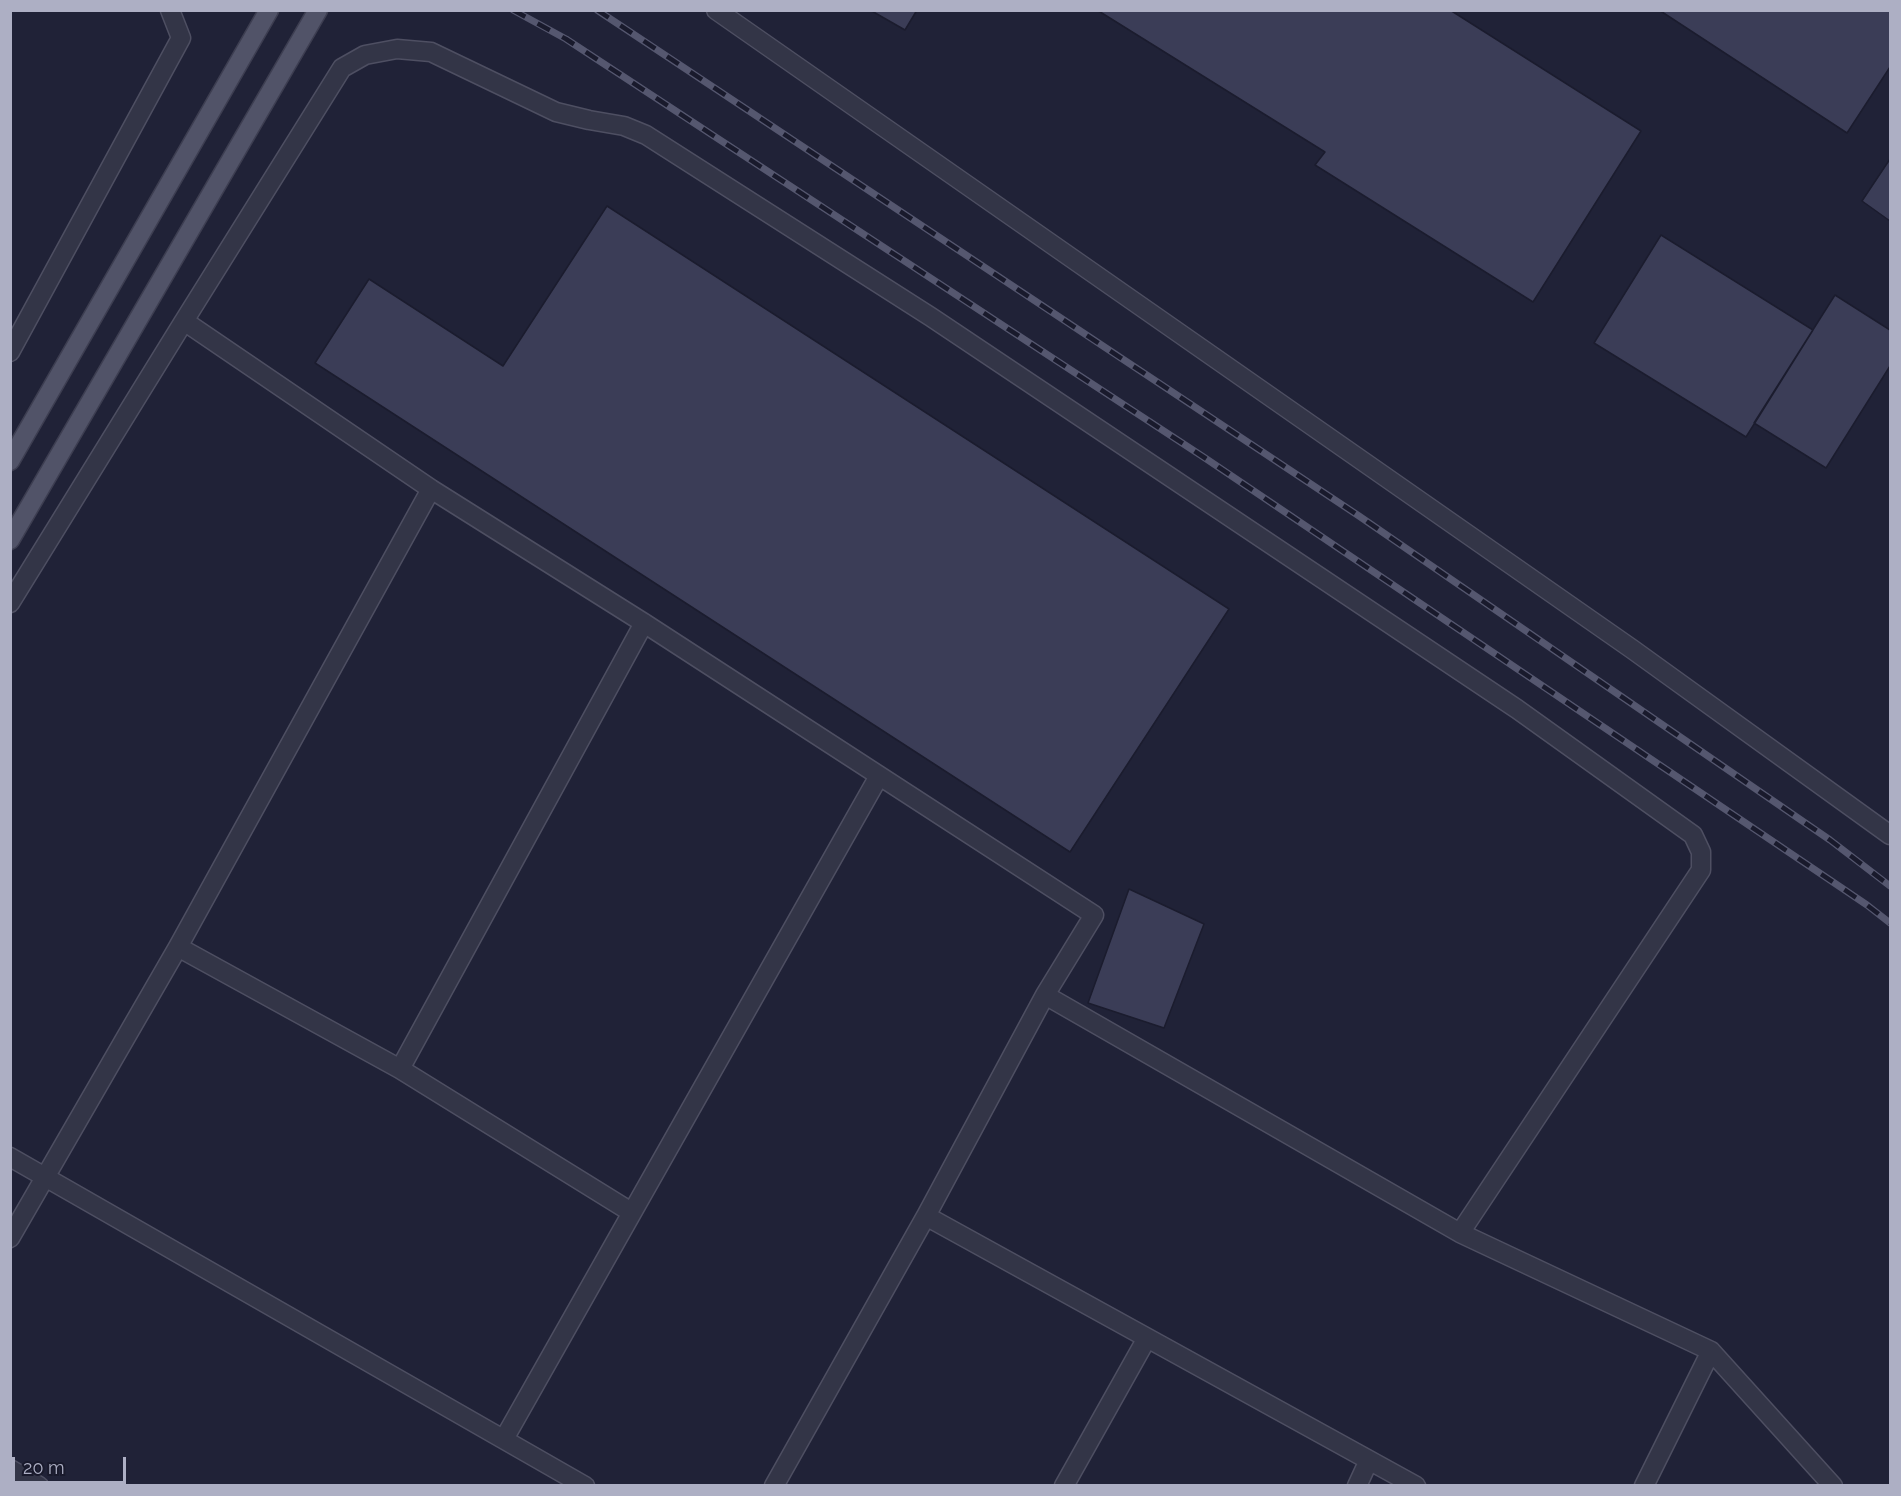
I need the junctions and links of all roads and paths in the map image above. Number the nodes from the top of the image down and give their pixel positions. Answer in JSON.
{"nodes":[{"id":1,"x":170,"y":10,"type":"edge"},
{"id":2,"x":269,"y":10,"type":"edge"},
{"id":3,"x":318,"y":10,"type":"edge"},
{"id":4,"x":716,"y":10,"type":"edge"},
{"id":5,"x":184,"y":321,"type":"junction"},
{"id":6,"x":10,"y":352,"type":"edge"},
{"id":7,"x":10,"y":461,"type":"edge"},
{"id":8,"x":431,"y":489,"type":"junction"},
{"id":9,"x":10,"y":540,"type":"edge"},
{"id":10,"x":10,"y":603,"type":"edge"},
{"id":11,"x":644,"y":623,"type":"junction"},
{"id":12,"x":879,"y":776,"type":"junction"},
{"id":13,"x":1890,"y":835,"type":"edge"},
{"id":14,"x":178,"y":947,"type":"junction"},
{"id":15,"x":1045,"y":995,"type":"junction"},
{"id":16,"x":400,"y":1069,"type":"junction"},
{"id":17,"x":10,"y":1157,"type":"edge"},
{"id":18,"x":45,"y":1177,"type":"junction"},
{"id":19,"x":631,"y":1212,"type":"junction"},
{"id":20,"x":927,"y":1216,"type":"junction"},
{"id":21,"x":1460,"y":1233,"type":"junction"},
{"id":22,"x":10,"y":1238,"type":"edge"},
{"id":23,"x":1147,"y":1338,"type":"junction"},
{"id":24,"x":1711,"y":1351,"type":"junction"},
{"id":25,"x":504,"y":1439,"type":"junction"},
{"id":26,"x":1369,"y":1460,"type":"junction"},
{"id":27,"x":10,"y":1469,"type":"edge"},
{"id":28,"x":39,"y":1485,"type":"edge"},
{"id":29,"x":585,"y":1485,"type":"edge"},
{"id":30,"x":774,"y":1485,"type":"edge"},
{"id":31,"x":1064,"y":1485,"type":"edge"},
{"id":32,"x":1357,"y":1485,"type":"edge"},
{"id":33,"x":1416,"y":1485,"type":"edge"},
{"id":34,"x":1644,"y":1485,"type":"edge"},
{"id":35,"x":1833,"y":1485,"type":"edge"}],
"edges":[{"from":1,"to":6,"type":"street"},
{"from":2,"to":7,"type":"main road"},
{"from":3,"to":9,"type":"main road"},
{"from":4,"to":13,"type":"street"},
{"from":5,"to":8,"type":"street"},
{"from":5,"to":10,"type":"street"},
{"from":5,"to":21,"type":"street"},
{"from":8,"to":11,"type":"street"},
{"from":8,"to":14,"type":"street"},
{"from":11,"to":12,"type":"street"},
{"from":11,"to":16,"type":"street"},
{"from":12,"to":15,"type":"street"},
{"from":12,"to":19,"type":"street"},
{"from":14,"to":16,"type":"street"},
{"from":14,"to":18,"type":"street"},
{"from":15,"to":20,"type":"street"},
{"from":15,"to":21,"type":"street"},
{"from":16,"to":19,"type":"street"},
{"from":17,"to":18,"type":"street"},
{"from":18,"to":22,"type":"street"},
{"from":18,"to":25,"type":"street"},
{"from":19,"to":25,"type":"street"},
{"from":20,"to":23,"type":"street"},
{"from":20,"to":30,"type":"street"},
{"from":21,"to":24,"type":"street"},
{"from":23,"to":26,"type":"street"},
{"from":23,"to":31,"type":"street"},
{"from":24,"to":34,"type":"street"},
{"from":24,"to":35,"type":"street"},
{"from":25,"to":29,"type":"street"},
{"from":26,"to":32,"type":"street"},
{"from":26,"to":33,"type":"street"},
{"from":27,"to":28,"type":"street"}]}
